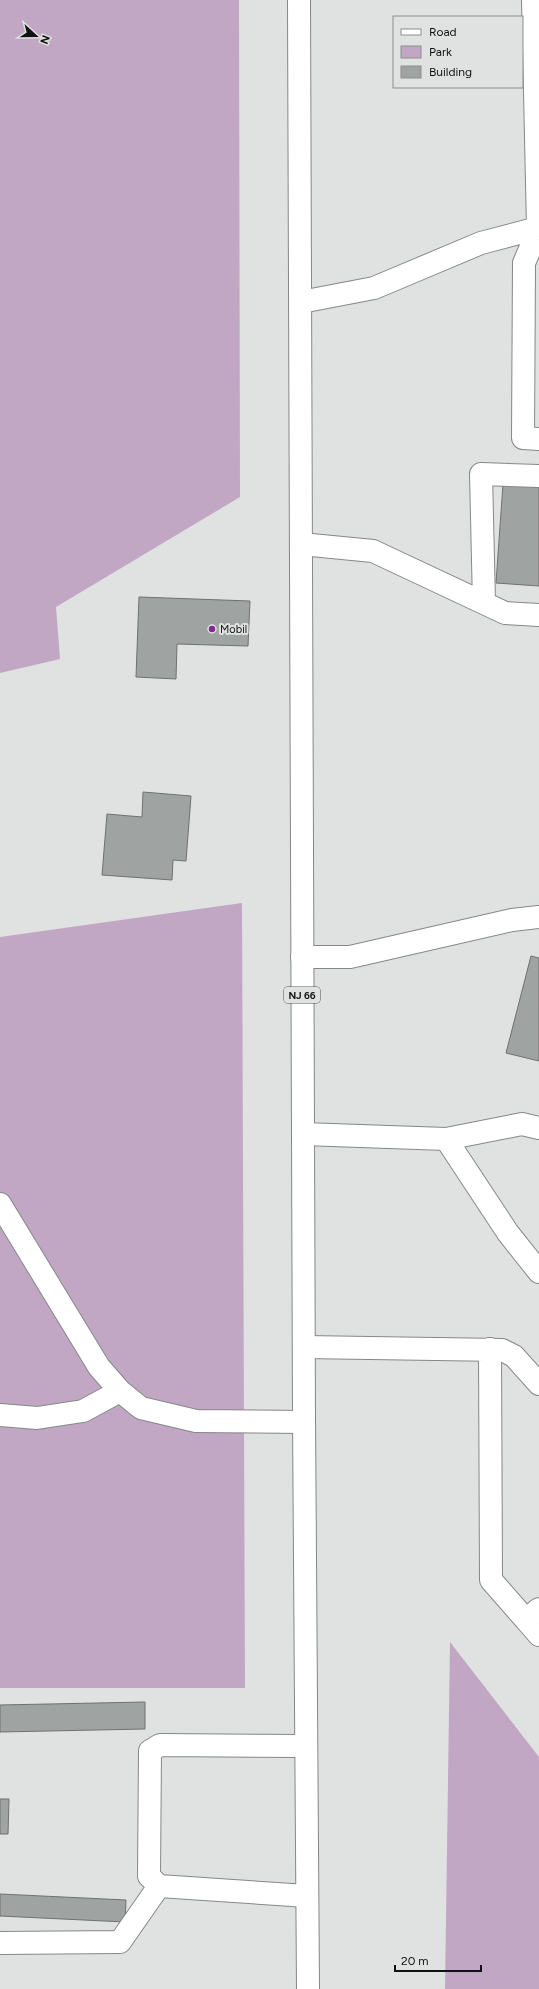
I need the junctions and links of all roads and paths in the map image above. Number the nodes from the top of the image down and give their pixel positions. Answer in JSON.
{"nodes":[{"id":1,"x":299,"y":0,"type":"edge"},
{"id":2,"x":533,"y":0,"type":"edge"},
{"id":3,"x":538,"y":228,"type":"edge"},
{"id":4,"x":301,"y":302,"type":"junction"},
{"id":5,"x":539,"y":439,"type":"edge"},
{"id":6,"x":539,"y":476,"type":"edge"},
{"id":7,"x":301,"y":544,"type":"junction"},
{"id":8,"x":484,"y":604,"type":"junction"},
{"id":9,"x":539,"y":615,"type":"edge"},
{"id":10,"x":539,"y":917,"type":"edge"},
{"id":11,"x":302,"y":957,"type":"junction"},
{"id":12,"x":539,"y":1128,"type":"edge"},
{"id":13,"x":303,"y":1134,"type":"junction"},
{"id":14,"x":446,"y":1139,"type":"junction"},
{"id":15,"x":0,"y":1204,"type":"edge"},
{"id":16,"x":539,"y":1272,"type":"edge"},
{"id":17,"x":304,"y":1347,"type":"junction"},
{"id":18,"x":490,"y":1349,"type":"junction"},
{"id":19,"x":539,"y":1384,"type":"edge"},
{"id":20,"x":120,"y":1391,"type":"junction"},
{"id":21,"x":0,"y":1415,"type":"edge"},
{"id":22,"x":304,"y":1422,"type":"junction"},
{"id":23,"x":535,"y":1621,"type":"edge"},
{"id":24,"x":306,"y":1746,"type":"junction"},
{"id":25,"x":159,"y":1886,"type":"junction"},
{"id":26,"x":307,"y":1896,"type":"junction"},
{"id":27,"x":0,"y":1943,"type":"edge"},
{"id":28,"x":308,"y":1989,"type":"edge"}],
"edges":[{"from":1,"to":4,"type":"main road","number":"NJ 66"},
{"from":2,"to":3,"type":"main road"},
{"from":3,"to":4,"type":"main road"},
{"from":3,"to":5,"type":"main road"},
{"from":4,"to":7,"type":"main road","number":"NJ 66"},
{"from":6,"to":8,"type":"main road"},
{"from":7,"to":8,"type":"main road"},
{"from":7,"to":11,"type":"main road","number":"NJ 66"},
{"from":8,"to":9,"type":"main road"},
{"from":10,"to":11,"type":"main road"},
{"from":11,"to":13,"type":"main road","number":"NJ 66"},
{"from":12,"to":14,"type":"main road"},
{"from":13,"to":14,"type":"main road"},
{"from":13,"to":17,"type":"main road","number":"NJ 66"},
{"from":14,"to":16,"type":"main road"},
{"from":15,"to":20,"type":"main road"},
{"from":17,"to":18,"type":"main road"},
{"from":17,"to":22,"type":"main road","number":"NJ 66"},
{"from":18,"to":19,"type":"main road"},
{"from":18,"to":23,"type":"main road"},
{"from":20,"to":21,"type":"main road"},
{"from":20,"to":22,"type":"main road"},
{"from":22,"to":24,"type":"main road","number":"NJ 66"},
{"from":24,"to":25,"type":"main road"},
{"from":24,"to":26,"type":"main road","number":"NJ 66"},
{"from":25,"to":26,"type":"main road"},
{"from":25,"to":27,"type":"main road"},
{"from":26,"to":28,"type":"main road","number":"NJ 66"}]}
